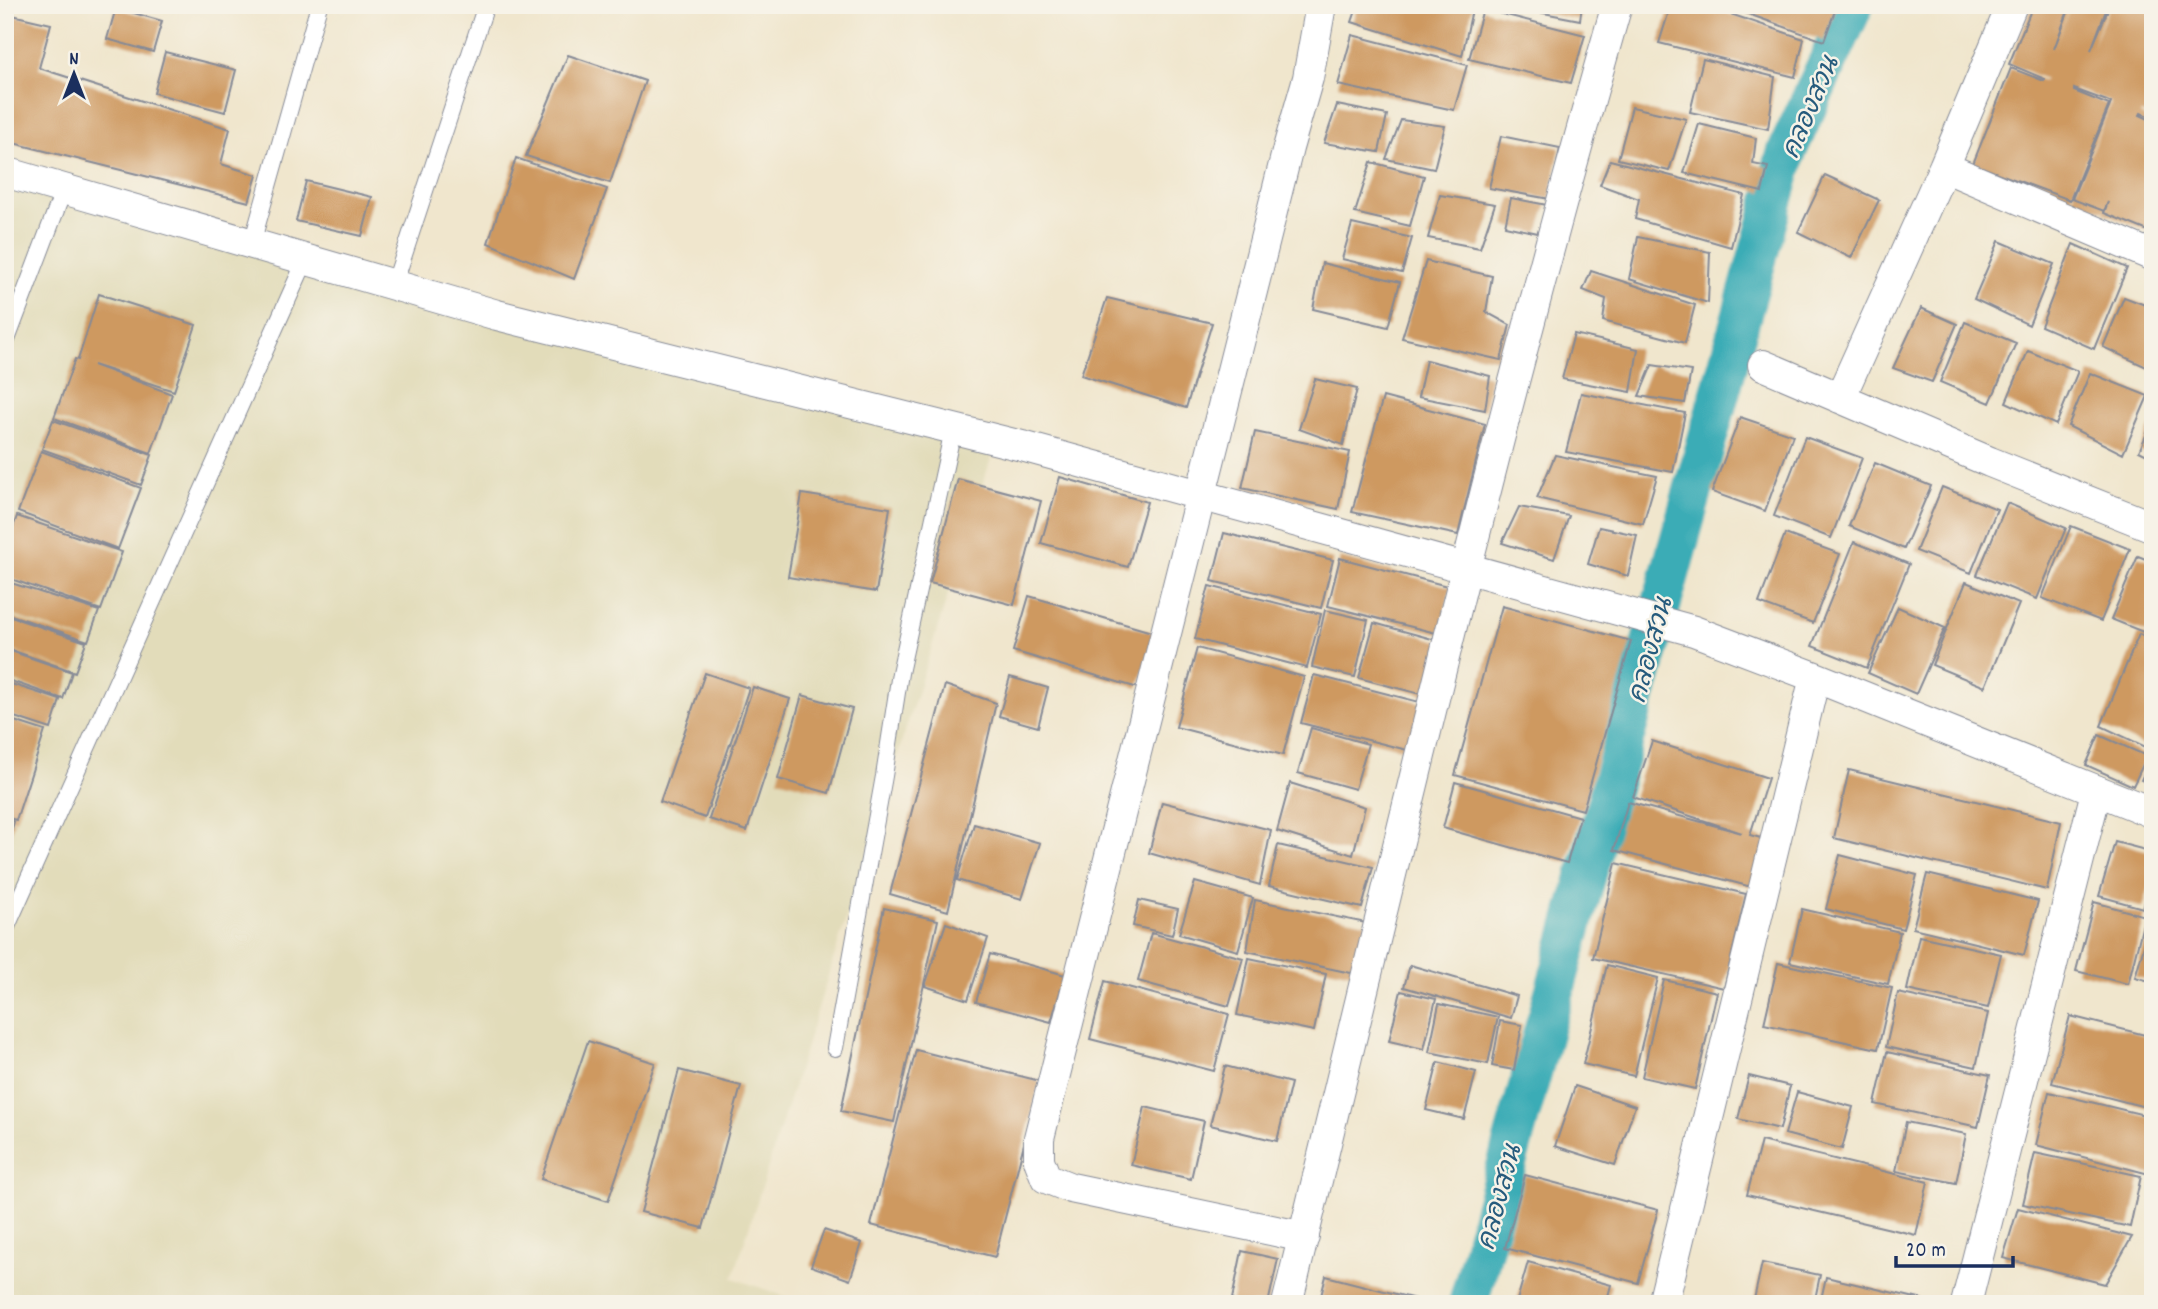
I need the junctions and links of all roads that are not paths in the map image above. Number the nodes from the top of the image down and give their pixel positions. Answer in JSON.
{"nodes":[{"id":1,"x":319,"y":5,"type":"edge"},
{"id":2,"x":486,"y":5,"type":"edge"},
{"id":3,"x":1321,"y":5,"type":"edge"},
{"id":4,"x":1617,"y":5,"type":"edge"},
{"id":5,"x":2012,"y":5,"type":"edge"},
{"id":6,"x":1944,"y":167,"type":"junction"},
{"id":7,"x":5,"y":172,"type":"edge"},
{"id":8,"x":64,"y":189,"type":"junction"},
{"id":9,"x":252,"y":243,"type":"junction"},
{"id":10,"x":2153,"y":256,"type":"edge"},
{"id":11,"x":306,"y":259,"type":"junction"},
{"id":12,"x":394,"y":285,"type":"junction"},
{"id":13,"x":5,"y":345,"type":"edge"},
{"id":14,"x":1763,"y":366,"type":"dead end"},
{"id":15,"x":1840,"y":398,"type":"junction"},
{"id":16,"x":953,"y":430,"type":"junction"},
{"id":17,"x":1201,"y":495,"type":"junction"},
{"id":18,"x":2153,"y":527,"type":"edge"},
{"id":19,"x":1466,"y":567,"type":"junction"},
{"id":20,"x":1815,"y":677,"type":"junction"},
{"id":21,"x":2096,"y":792,"type":"junction"},
{"id":22,"x":2153,"y":813,"type":"edge"},
{"id":23,"x":5,"y":931,"type":"edge"},
{"id":24,"x":835,"y":1048,"type":"dead end"},
{"id":25,"x":1304,"y":1237,"type":"junction"},
{"id":26,"x":1287,"y":1304,"type":"edge"},
{"id":27,"x":1663,"y":1304,"type":"edge"},
{"id":28,"x":1966,"y":1304,"type":"edge"}],
"edges":[{"from":1,"to":9,"type":"lane"},
{"from":2,"to":12,"type":"lane"},
{"from":3,"to":17,"type":"street"},
{"from":4,"to":19,"type":"street"},
{"from":5,"to":6,"type":"street"},
{"from":6,"to":10,"type":"street"},
{"from":6,"to":15,"type":"street"},
{"from":7,"to":8,"type":"street"},
{"from":8,"to":9,"type":"street"},
{"from":8,"to":13,"type":"lane"},
{"from":9,"to":11,"type":"street"},
{"from":11,"to":12,"type":"street"},
{"from":11,"to":23,"type":"lane"},
{"from":12,"to":16,"type":"street"},
{"from":14,"to":15,"type":"street"},
{"from":15,"to":18,"type":"street"},
{"from":16,"to":17,"type":"street"},
{"from":16,"to":24,"type":"lane"},
{"from":17,"to":19,"type":"street"},
{"from":17,"to":25,"type":"street"},
{"from":19,"to":20,"type":"street"},
{"from":19,"to":25,"type":"street"},
{"from":20,"to":21,"type":"street"},
{"from":20,"to":27,"type":"street"},
{"from":21,"to":22,"type":"street"},
{"from":21,"to":28,"type":"street"},
{"from":25,"to":26,"type":"street"}]}
